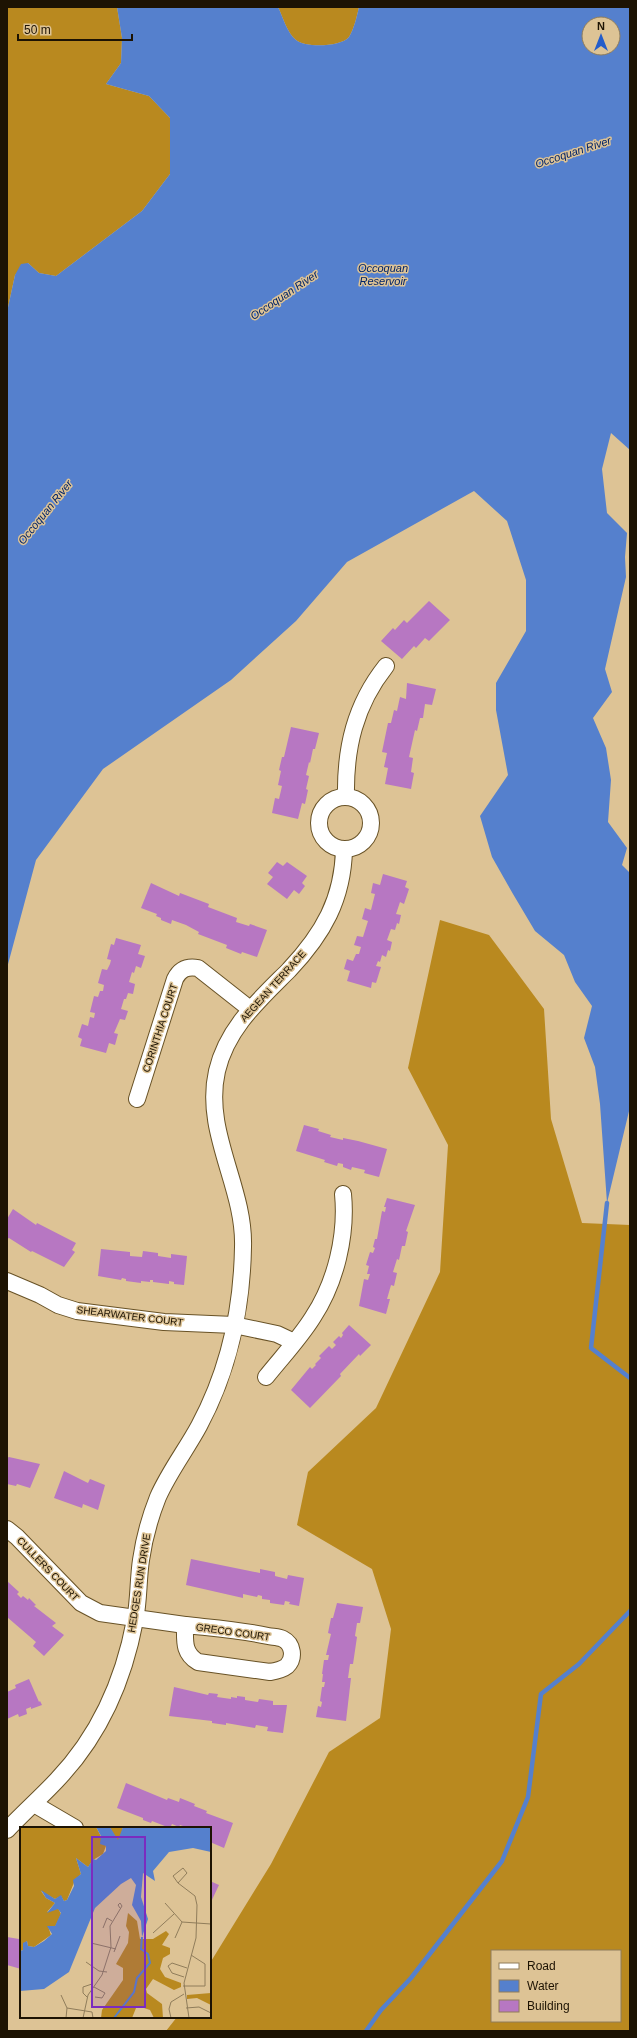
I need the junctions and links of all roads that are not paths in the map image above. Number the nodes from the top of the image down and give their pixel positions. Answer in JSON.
{"nodes":[{"id":1,"x":386,"y":666,"type":"dead end"},
{"id":2,"x":346,"y":797,"type":"junction"},
{"id":3,"x":344,"y":849,"type":"junction"},
{"id":4,"x":250,"y":1009,"type":"junction"},
{"id":5,"x":138,"y":1099,"type":"dead end"},
{"id":6,"x":343,"y":1194,"type":"dead end"},
{"id":7,"x":242,"y":1218,"type":"joint"},
{"id":8,"x":7,"y":1281,"type":"edge"},
{"id":9,"x":234,"y":1326,"type":"junction"},
{"id":10,"x":294,"y":1342,"type":"junction"},
{"id":11,"x":266,"y":1377,"type":"dead end"},
{"id":12,"x":7,"y":1529,"type":"edge"},
{"id":13,"x":135,"y":1618,"type":"junction"},
{"id":14,"x":185,"y":1625,"type":"junction"},
{"id":15,"x":34,"y":1804,"type":"junction"},
{"id":16,"x":73,"y":1827,"type":"edge"},
{"id":17,"x":7,"y":1830,"type":"edge"}],
"edges":[{"from":1,"to":2,"type":"street"},
{"from":2,"to":3,"type":"street"},
{"from":2,"to":3,"type":"street"},
{"from":3,"to":4,"type":"street","name":"AEGEAN TERRACE"},
{"from":4,"to":5,"type":"street","name":"CORINTHIA COURT"},
{"from":4,"to":7,"type":"street","name":"AEGEAN TERRACE"},
{"from":6,"to":10,"type":"street"},
{"from":7,"to":9,"type":"street","name":"HEDGES RUN DRIVE"},
{"from":8,"to":9,"type":"street","name":"SHEARWATER COURT"},
{"from":9,"to":10,"type":"street","name":"SHEARWATER COURT"},
{"from":9,"to":13,"type":"street","name":"HEDGES RUN DRIVE"},
{"from":10,"to":11,"type":"street"},
{"from":12,"to":13,"type":"street","name":"CULLERS COURT"},
{"from":13,"to":14,"type":"street","name":"GRECO COURT"},
{"from":13,"to":15,"type":"street","name":"HEDGES RUN DRIVE"},
{"from":14,"to":14,"type":"street","name":"GRECO COURT"},
{"from":15,"to":16,"type":"street"},
{"from":15,"to":17,"type":"street","name":"HEDGES RUN DRIVE"}]}
